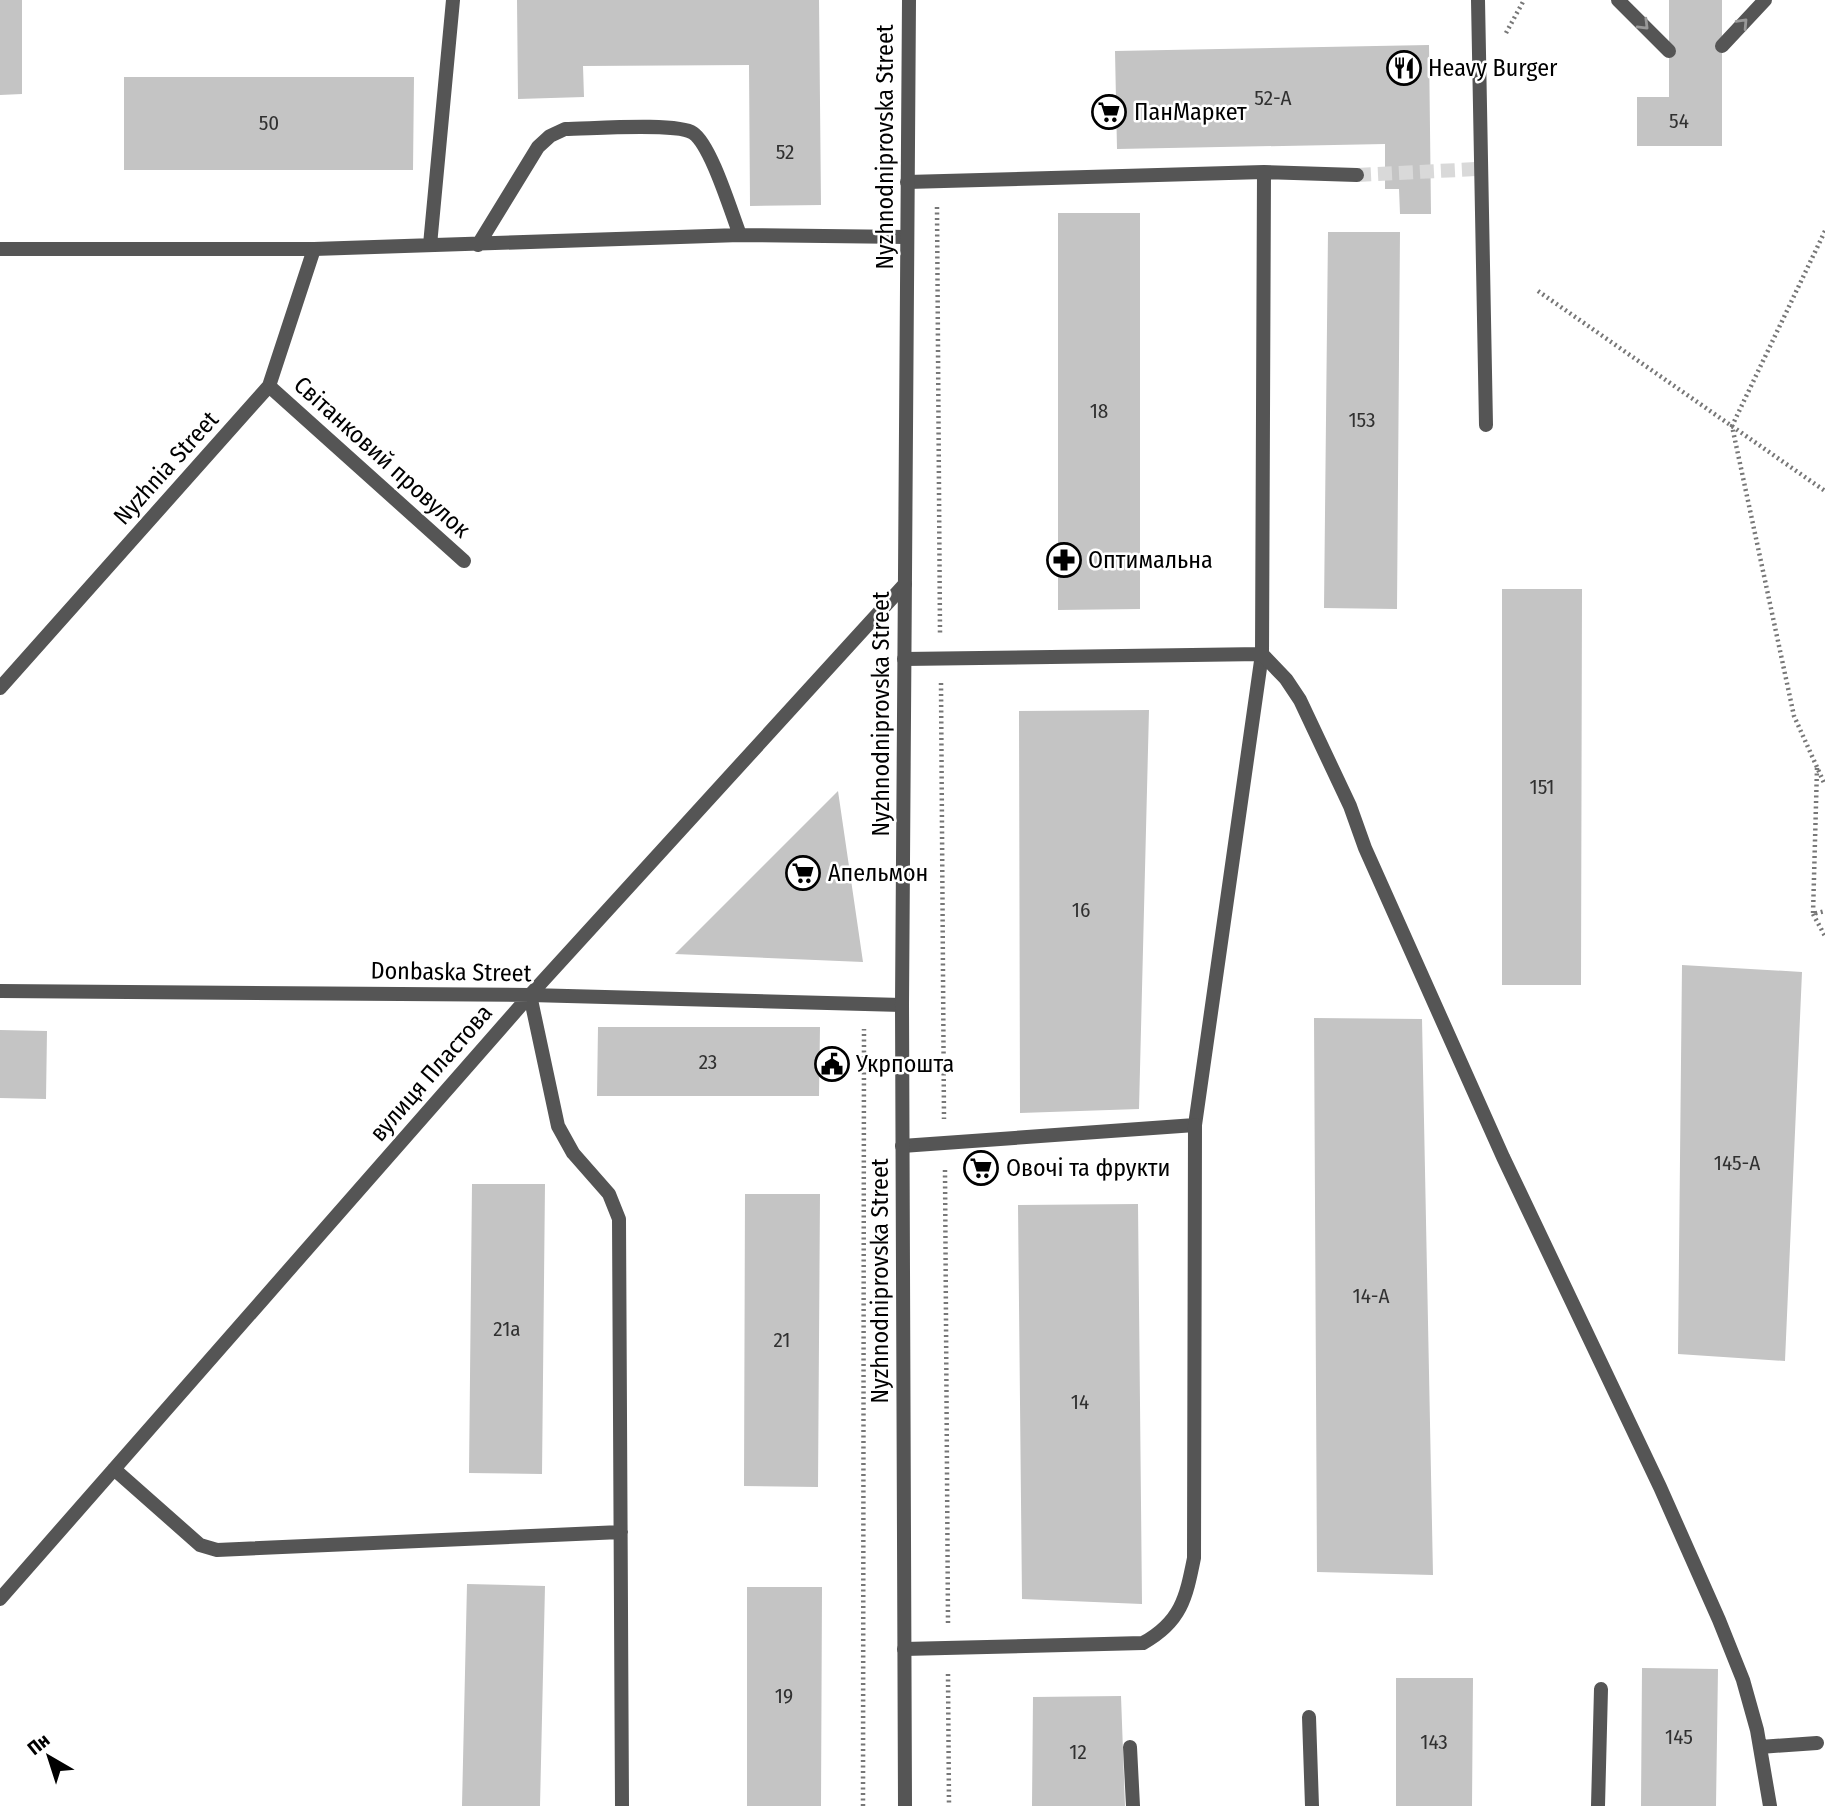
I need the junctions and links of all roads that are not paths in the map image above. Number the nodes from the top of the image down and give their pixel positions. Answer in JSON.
{"nodes":[{"id":1,"x":453,"y":0,"type":"edge"},
{"id":2,"x":909,"y":0,"type":"edge"},
{"id":3,"x":1478,"y":0,"type":"edge"},
{"id":4,"x":1618,"y":0,"type":"edge"},
{"id":5,"x":1765,"y":0,"type":"edge"},
{"id":6,"x":1722,"y":46,"type":"dead end"},
{"id":7,"x":1669,"y":51,"type":"dead end"},
{"id":8,"x":1264,"y":173,"type":"junction"},
{"id":9,"x":1357,"y":175,"type":"tunnel mouth"},
{"id":10,"x":907,"y":182,"type":"junction"},
{"id":11,"x":740,"y":235,"type":"junction"},
{"id":12,"x":907,"y":237,"type":"junction"},
{"id":13,"x":430,"y":244,"type":"junction"},
{"id":14,"x":478,"y":245,"type":"junction"},
{"id":15,"x":0,"y":249,"type":"edge"},
{"id":16,"x":314,"y":249,"type":"junction"},
{"id":17,"x":269,"y":386,"type":"junction"},
{"id":18,"x":1486,"y":425,"type":"dead end"},
{"id":19,"x":464,"y":561,"type":"dead end"},
{"id":20,"x":905,"y":584,"type":"junction"},
{"id":21,"x":1262,"y":654,"type":"junction"},
{"id":22,"x":904,"y":659,"type":"junction"},
{"id":23,"x":0,"y":688,"type":"edge"},
{"id":24,"x":0,"y":991,"type":"edge"},
{"id":25,"x":530,"y":995,"type":"junction"},
{"id":26,"x":902,"y":1004,"type":"junction"},
{"id":27,"x":1195,"y":1125,"type":"junction"},
{"id":28,"x":902,"y":1146,"type":"junction"},
{"id":29,"x":114,"y":1469,"type":"junction"},
{"id":30,"x":621,"y":1532,"type":"junction"},
{"id":31,"x":0,"y":1599,"type":"edge"},
{"id":32,"x":904,"y":1649,"type":"junction"},
{"id":33,"x":1601,"y":1689,"type":"dead end"},
{"id":34,"x":1309,"y":1717,"type":"dead end"},
{"id":35,"x":1817,"y":1744,"type":"dead end"},
{"id":36,"x":1130,"y":1747,"type":"dead end"},
{"id":37,"x":1760,"y":1747,"type":"junction"},
{"id":38,"x":622,"y":1806,"type":"edge"},
{"id":39,"x":905,"y":1806,"type":"edge"},
{"id":40,"x":1133,"y":1806,"type":"edge"},
{"id":41,"x":1312,"y":1806,"type":"edge"},
{"id":42,"x":1598,"y":1806,"type":"edge"},
{"id":43,"x":1770,"y":1806,"type":"edge"}],
"edges":[{"from":1,"to":13,"type":"street"},
{"from":2,"to":10,"type":"street","name":"Nyzhnodniprovska Street"},
{"from":3,"to":18,"type":"street"},
{"from":4,"to":7,"type":"street","one_way":true},
{"from":6,"to":5,"type":"street","one_way":true},
{"from":8,"to":9,"type":"street"},
{"from":8,"to":10,"type":"street"},
{"from":8,"to":21,"type":"street"},
{"from":10,"to":12,"type":"street","name":"Nyzhnodniprovska Street"},
{"from":11,"to":12,"type":"street"},
{"from":11,"to":14,"type":"street"},
{"from":11,"to":14,"type":"street"},
{"from":12,"to":20,"type":"street","name":"Nyzhnodniprovska Street"},
{"from":13,"to":14,"type":"street"},
{"from":13,"to":16,"type":"street"},
{"from":15,"to":16,"type":"street"},
{"from":16,"to":17,"type":"street","name":"Nyzhnia Street"},
{"from":17,"to":19,"type":"street","name":"Світанковий провулок"},
{"from":17,"to":23,"type":"street","name":"Nyzhnia Street"},
{"from":20,"to":22,"type":"street","name":"Nyzhnodniprovska Street"},
{"from":20,"to":25,"type":"street","name":"вулиця Пластова"},
{"from":21,"to":22,"type":"street"},
{"from":21,"to":27,"type":"street"},
{"from":21,"to":37,"type":"street"},
{"from":22,"to":26,"type":"street","name":"Nyzhnodniprovska Street"},
{"from":24,"to":25,"type":"street","name":"Donbaska Street"},
{"from":25,"to":26,"type":"street","name":"Donbaska Street"},
{"from":25,"to":29,"type":"street","name":"вулиця Пластова"},
{"from":25,"to":30,"type":"street"},
{"from":26,"to":28,"type":"street","name":"Nyzhnodniprovska Street"},
{"from":27,"to":28,"type":"street"},
{"from":27,"to":32,"type":"street"},
{"from":28,"to":32,"type":"street","name":"Nyzhnodniprovska Street"},
{"from":29,"to":30,"type":"street"},
{"from":29,"to":31,"type":"street","name":"вулиця Пластова"},
{"from":30,"to":38,"type":"street"},
{"from":32,"to":39,"type":"street","name":"Nyzhnodniprovska Street"},
{"from":33,"to":42,"type":"street"},
{"from":34,"to":41,"type":"street"},
{"from":35,"to":37,"type":"street"},
{"from":36,"to":40,"type":"street"},
{"from":37,"to":43,"type":"street"}]}
